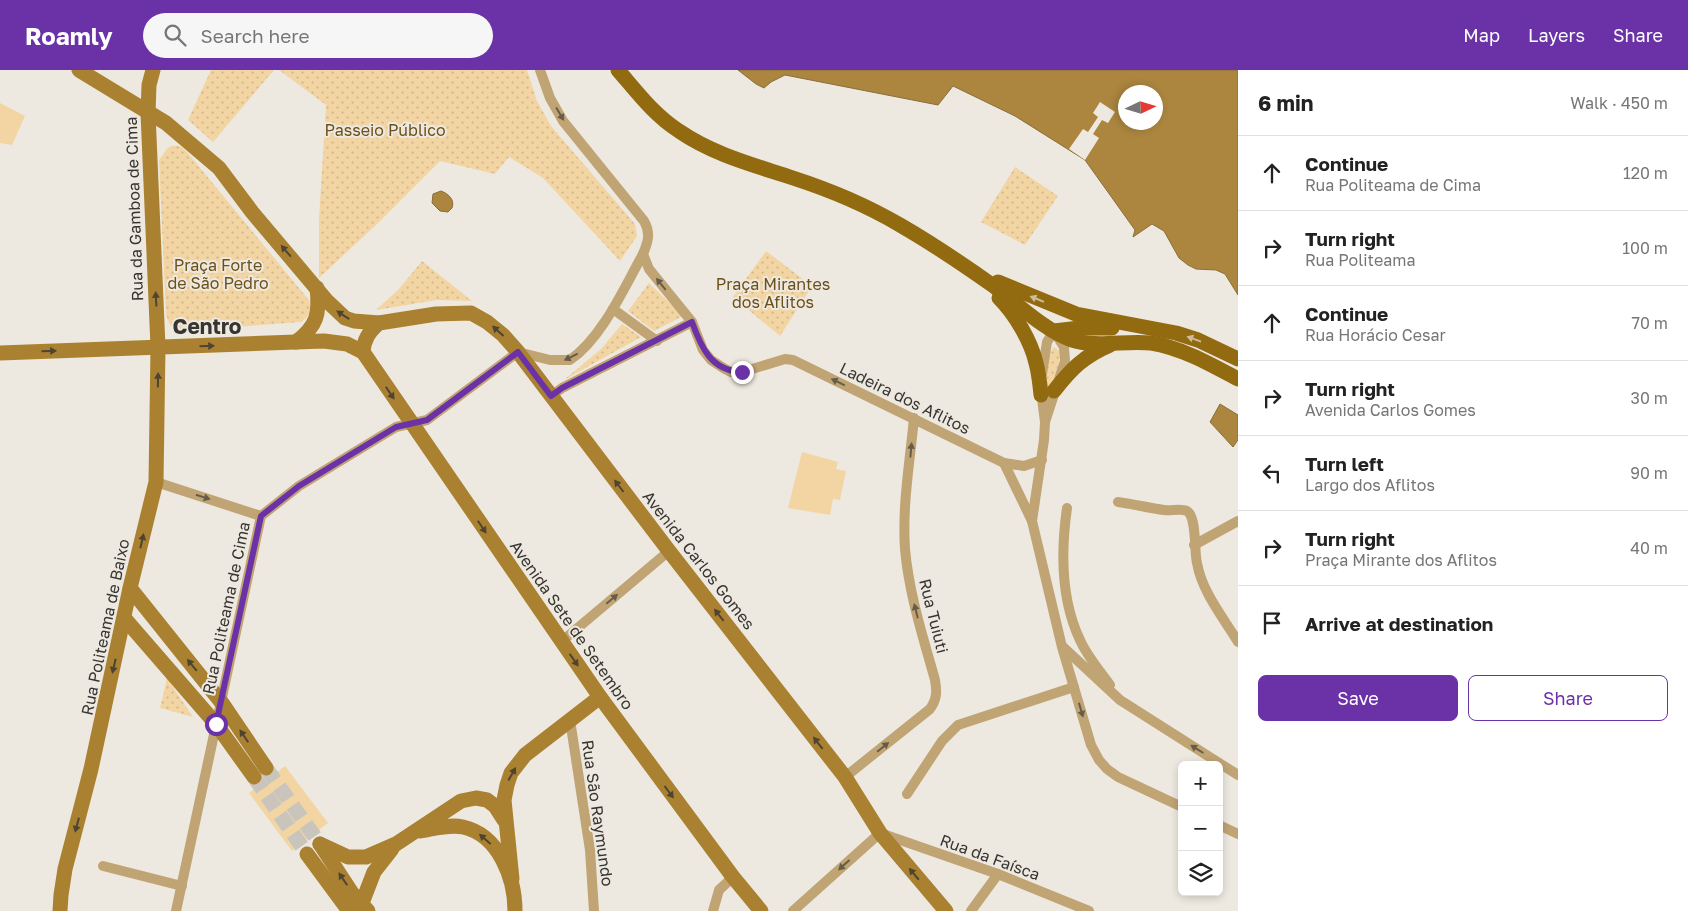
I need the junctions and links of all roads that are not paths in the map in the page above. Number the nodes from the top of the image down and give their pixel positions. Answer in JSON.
{"nodes":[{"id":1,"x":78,"y":70,"type":"edge"},
{"id":2,"x":153,"y":70,"type":"edge"},
{"id":3,"x":540,"y":70,"type":"edge"},
{"id":4,"x":618,"y":70,"type":"edge"},
{"id":5,"x":643,"y":254,"type":"junction"},
{"id":6,"x":972,"y":270,"type":"junction"},
{"id":7,"x":317,"y":288,"type":"junction"},
{"id":8,"x":613,"y":309,"type":"junction"},
{"id":9,"x":692,"y":322,"type":"junction"},
{"id":10,"x":379,"y":323,"type":"junction"},
{"id":11,"x":1153,"y":328,"type":"junction"},
{"id":12,"x":1054,"y":331,"type":"junction"},
{"id":13,"x":657,"y":341,"type":"junction"},
{"id":14,"x":296,"y":342,"type":"junction"},
{"id":15,"x":1114,"y":343,"type":"junction"},
{"id":16,"x":158,"y":347,"type":"junction"},
{"id":17,"x":363,"y":352,"type":"junction"},
{"id":18,"x":518,"y":352,"type":"junction"},
{"id":19,"x":0,"y":353,"type":"edge"},
{"id":20,"x":1238,"y":359,"type":"edge"},
{"id":21,"x":1238,"y":379,"type":"edge"},
{"id":22,"x":1048,"y":393,"type":"junction"},
{"id":23,"x":551,"y":396,"type":"junction"},
{"id":24,"x":914,"y":418,"type":"junction"},
{"id":25,"x":411,"y":423,"type":"junction"},
{"id":26,"x":1042,"y":460,"type":"junction"},
{"id":27,"x":1004,"y":463,"type":"junction"},
{"id":28,"x":156,"y":482,"type":"junction"},
{"id":29,"x":1118,"y":502,"type":"dead end"},
{"id":30,"x":1067,"y":508,"type":"dead end"},
{"id":31,"x":261,"y":516,"type":"junction"},
{"id":32,"x":1032,"y":521,"type":"junction"},
{"id":33,"x":1238,"y":521,"type":"edge"},
{"id":34,"x":1194,"y":545,"type":"junction"},
{"id":35,"x":669,"y":551,"type":"junction"},
{"id":36,"x":130,"y":588,"type":"junction"},
{"id":37,"x":125,"y":619,"type":"junction"},
{"id":38,"x":561,"y":642,"type":"junction"},
{"id":39,"x":1238,"y":642,"type":"edge"},
{"id":40,"x":1062,"y":647,"type":"junction"},
{"id":41,"x":1074,"y":687,"type":"junction"},
{"id":42,"x":600,"y":697,"type":"junction"},
{"id":43,"x":1120,"y":700,"type":"junction"},
{"id":44,"x":222,"y":703,"type":"junction"},
{"id":45,"x":570,"y":720,"type":"junction"},
{"id":46,"x":216,"y":724,"type":"junction"},
{"id":47,"x":1238,"y":775,"type":"edge"},
{"id":48,"x":845,"y":777,"type":"junction"},
{"id":49,"x":907,"y":794,"type":"dead end"},
{"id":50,"x":1180,"y":806,"type":"edge"},
{"id":51,"x":505,"y":821,"type":"junction"},
{"id":52,"x":1223,"y":827,"type":"edge"},
{"id":53,"x":416,"y":832,"type":"junction"},
{"id":54,"x":880,"y":833,"type":"junction"},
{"id":55,"x":1238,"y":834,"type":"edge"},
{"id":56,"x":396,"y":844,"type":"junction"},
{"id":57,"x":307,"y":854,"type":"tunnel mouth"},
{"id":58,"x":103,"y":866,"type":"dead end"},
{"id":59,"x":998,"y":874,"type":"junction"},
{"id":60,"x":732,"y":877,"type":"junction"},
{"id":61,"x":512,"y":879,"type":"junction"},
{"id":62,"x":182,"y":886,"type":"junction"},
{"id":63,"x":362,"y":908,"type":"edge"},
{"id":64,"x":60,"y":911,"type":"edge"},
{"id":65,"x":176,"y":911,"type":"edge"},
{"id":66,"x":349,"y":911,"type":"edge"},
{"id":67,"x":515,"y":911,"type":"edge"},
{"id":68,"x":594,"y":911,"type":"edge"},
{"id":69,"x":713,"y":911,"type":"edge"},
{"id":70,"x":761,"y":911,"type":"edge"},
{"id":71,"x":794,"y":911,"type":"edge"},
{"id":72,"x":946,"y":911,"type":"edge"},
{"id":73,"x":971,"y":911,"type":"edge"},
{"id":74,"x":1089,"y":911,"type":"edge"}],
"edges":[{"from":7,"to":1,"type":"main road","one_way":true},
{"from":16,"to":2,"type":"main road","name":"Rua da Gamboa de Cima","one_way":true},
{"from":3,"to":5,"type":"street","one_way":true},
{"from":4,"to":6,"type":"main road"},
{"from":5,"to":8,"type":"street"},
{"from":9,"to":5,"type":"street","one_way":true},
{"from":11,"to":6,"type":"main road","one_way":true},
{"from":6,"to":12,"type":"main road"},
{"from":6,"to":22,"type":"main road"},
{"from":10,"to":7,"type":"main road","one_way":true},
{"from":7,"to":14,"type":"main road"},
{"from":8,"to":13,"type":"street"},
{"from":8,"to":18,"type":"street","one_way":true},
{"from":9,"to":13,"type":"street"},
{"from":24,"to":9,"type":"street","name":"Ladeira dos Aflitos","one_way":true},
{"from":10,"to":17,"type":"main road"},
{"from":18,"to":10,"type":"main road","name":"Avenida Carlos Gomes","one_way":true},
{"from":11,"to":12,"type":"main road"},
{"from":20,"to":11,"type":"main road","one_way":true},
{"from":12,"to":15,"type":"main road"},
{"from":12,"to":22,"type":"street"},
{"from":12,"to":22,"type":"street"},
{"from":13,"to":23,"type":"street"},
{"from":16,"to":14,"type":"main road","one_way":true},
{"from":14,"to":17,"type":"main road"},
{"from":15,"to":21,"type":"main road"},
{"from":15,"to":22,"type":"main road"},
{"from":19,"to":16,"type":"main road","one_way":true},
{"from":28,"to":16,"type":"main road","name":"Rua Politeama de Baixo","one_way":true},
{"from":17,"to":25,"type":"main road","name":"Avenida Sete de Setembro","one_way":true},
{"from":18,"to":23,"type":"main road","name":"Avenida Carlos Gomes"},
{"from":18,"to":25,"type":"street"},
{"from":22,"to":26,"type":"street"},
{"from":35,"to":23,"type":"main road","name":"Avenida Carlos Gomes","one_way":true},
{"from":24,"to":27,"type":"street","name":"Ladeira dos Aflitos"},
{"from":48,"to":24,"type":"street","name":"Rua Tuiuti","one_way":true},
{"from":25,"to":31,"type":"street"},
{"from":25,"to":38,"type":"main road","name":"Avenida Sete de Setembro","one_way":true},
{"from":26,"to":27,"type":"street","name":"Ladeira dos Aflitos"},
{"from":26,"to":32,"type":"street"},
{"from":27,"to":32,"type":"street"},
{"from":28,"to":31,"type":"street","one_way":true},
{"from":36,"to":28,"type":"main road","name":"Rua Politeama de Baixo","one_way":true},
{"from":29,"to":34,"type":"street"},
{"from":30,"to":43,"type":"street"},
{"from":31,"to":44,"type":"street","name":"Rua Politeama de Cima"},
{"from":32,"to":40,"type":"street"},
{"from":33,"to":34,"type":"street"},
{"from":34,"to":39,"type":"street"},
{"from":38,"to":35,"type":"street","one_way":true},
{"from":48,"to":35,"type":"main road","name":"Avenida Carlos Gomes","one_way":true},
{"from":36,"to":37,"type":"main road","name":"Rua Politeama de Baixo"},
{"from":44,"to":36,"type":"main road","one_way":true},
{"from":37,"to":46,"type":"main road"},
{"from":37,"to":64,"type":"main road","name":"Rua Politeama de Baixo","one_way":true},
{"from":38,"to":42,"type":"main road","name":"Avenida Sete de Setembro","one_way":true},
{"from":40,"to":41,"type":"street"},
{"from":40,"to":43,"type":"street"},
{"from":41,"to":49,"type":"street"},
{"from":41,"to":50,"type":"street","one_way":true},
{"from":42,"to":45,"type":"main road"},
{"from":42,"to":60,"type":"main road","name":"Avenida Sete de Setembro","one_way":true},
{"from":47,"to":43,"type":"street","one_way":true},
{"from":44,"to":46,"type":"street","name":"Rua Politeama de Cima"},
{"from":46,"to":44,"type":"main road","one_way":true},
{"from":51,"to":45,"type":"main road","one_way":true},
{"from":45,"to":68,"type":"street","name":"Rua São Raymundo"},
{"from":46,"to":62,"type":"street","name":"Rua Politeama de Cima"},
{"from":48,"to":54,"type":"main road","name":"Avenida Carlos Gomes"},
{"from":51,"to":53,"type":"main road"},
{"from":51,"to":61,"type":"main road"},
{"from":52,"to":55,"type":"street"},
{"from":53,"to":56,"type":"main road"},
{"from":61,"to":53,"type":"main road","one_way":true},
{"from":54,"to":59,"type":"street","name":"Rua da Faísca"},
{"from":54,"to":71,"type":"street","one_way":true},
{"from":72,"to":54,"type":"main road","name":"Avenida Carlos Gomes","one_way":true},
{"from":56,"to":63,"type":"main road"},
{"from":63,"to":56,"type":"main road","one_way":true},
{"from":57,"to":66,"type":"main road"},
{"from":58,"to":62,"type":"street"},
{"from":59,"to":73,"type":"street"},
{"from":59,"to":74,"type":"street","name":"Rua da Faísca"},
{"from":60,"to":69,"type":"street"},
{"from":60,"to":70,"type":"main road","name":"Avenida Sete de Setembro"},
{"from":61,"to":67,"type":"main road"},
{"from":62,"to":65,"type":"street","name":"Rua Politeama de Cima"}]}
